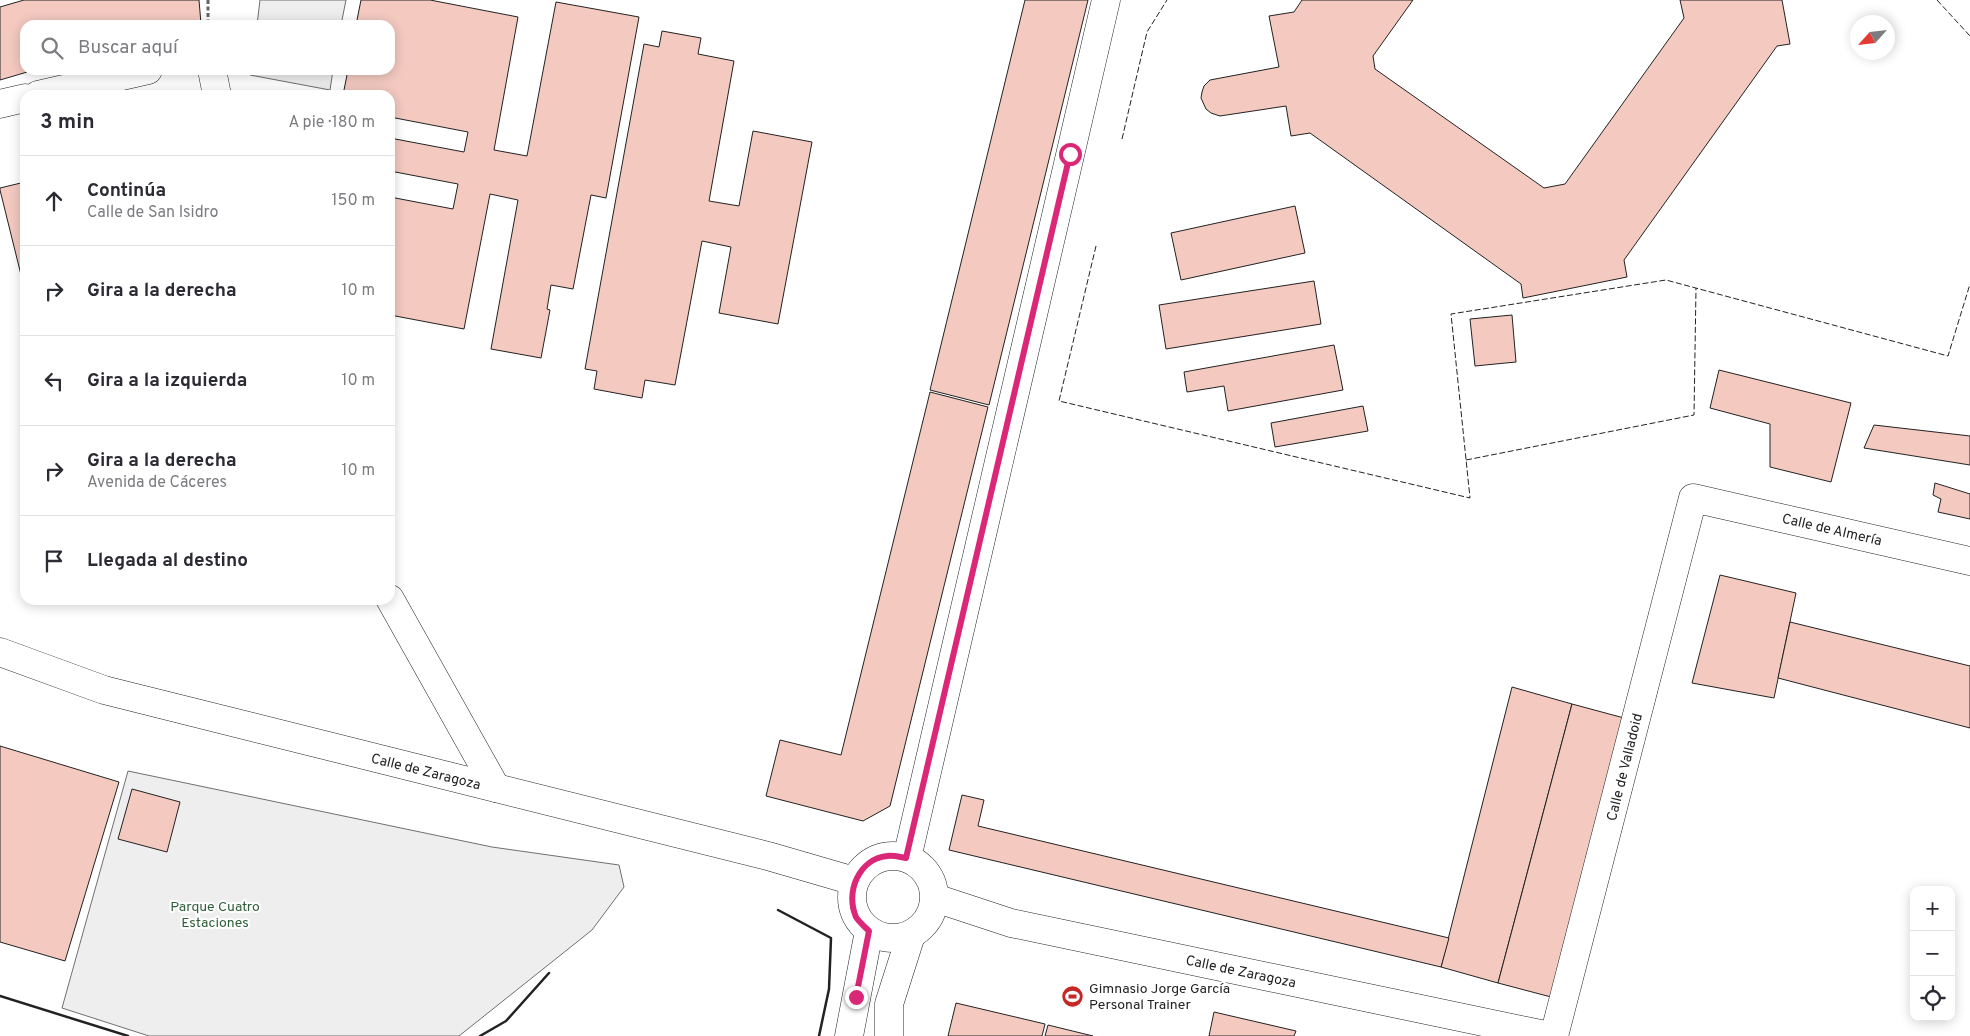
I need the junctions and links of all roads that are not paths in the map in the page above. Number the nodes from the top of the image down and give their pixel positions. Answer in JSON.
{"nodes":[{"id":1,"x":1106,"y":0,"type":"edge"},
{"id":2,"x":126,"y":75,"type":"edge"},
{"id":3,"x":213,"y":75,"type":"edge"},
{"id":4,"x":60,"y":90,"type":"edge"},
{"id":5,"x":216,"y":90,"type":"edge"},
{"id":6,"x":20,"y":99,"type":"edge"},
{"id":7,"x":0,"y":104,"type":"edge"},
{"id":8,"x":1693,"y":498,"type":"joint"},
{"id":9,"x":1970,"y":561,"type":"edge"},
{"id":10,"x":393,"y":605,"type":"edge"},
{"id":11,"x":0,"y":652,"type":"edge"},
{"id":12,"x":496,"y":788,"type":"junction"},
{"id":13,"x":906,"y":858,"type":"junction"},
{"id":14,"x":854,"y":881,"type":"junction"},
{"id":15,"x":935,"y":898,"type":"junction"},
{"id":16,"x":869,"y":931,"type":"junction"},
{"id":17,"x":910,"y":935,"type":"junction"},
{"id":18,"x":848,"y":1036,"type":"edge"},
{"id":19,"x":890,"y":1036,"type":"edge"},
{"id":20,"x":1550,"y":1036,"type":"edge"},
{"id":21,"x":1554,"y":1036,"type":"edge"}],
"edges":[{"from":1,"to":13,"type":"street"},
{"from":2,"to":4,"type":"street"},
{"from":3,"to":5,"type":"street"},
{"from":6,"to":7,"type":"street"},
{"from":8,"to":9,"type":"street","name":"Calle de Almería"},
{"from":8,"to":21,"type":"street","name":"Calle de Valladoid"},
{"from":10,"to":12,"type":"street"},
{"from":11,"to":12,"type":"street","name":"Calle de Zaragoza"},
{"from":12,"to":14,"type":"street","name":"Calle de Zaragoza"},
{"from":13,"to":14,"type":"street"},
{"from":13,"to":15,"type":"street"},
{"from":14,"to":16,"type":"street"},
{"from":15,"to":17,"type":"street"},
{"from":15,"to":20,"type":"street","name":"Calle de Zaragoza"},
{"from":16,"to":17,"type":"street"},
{"from":16,"to":18,"type":"street"},
{"from":17,"to":19,"type":"street"}]}
